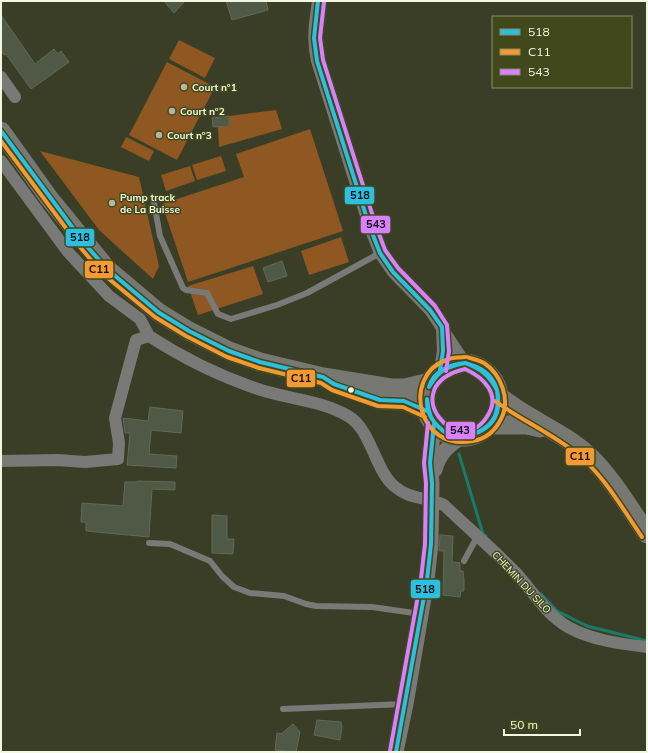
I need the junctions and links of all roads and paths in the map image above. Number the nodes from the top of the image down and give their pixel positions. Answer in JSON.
{"nodes":[{"id":1,"x":318,"y":1,"type":"edge"},
{"id":2,"x":1,"y":77,"type":"edge"},
{"id":3,"x":15,"y":97,"type":"dead end"},
{"id":4,"x":1,"y":131,"type":"edge"},
{"id":5,"x":1,"y":161,"type":"edge"},
{"id":6,"x":153,"y":197,"type":"dead end"},
{"id":7,"x":380,"y":253,"type":"junction"},
{"id":8,"x":442,"y":327,"type":"junction"},
{"id":9,"x":149,"y":336,"type":"junction"},
{"id":10,"x":465,"y":363,"type":"junction"},
{"id":11,"x":435,"y":376,"type":"junction"},
{"id":12,"x":323,"y":377,"type":"junction"},
{"id":13,"x":499,"y":396,"type":"junction"},
{"id":14,"x":431,"y":417,"type":"junction"},
{"id":15,"x":489,"y":425,"type":"junction"},
{"id":16,"x":555,"y":433,"type":"junction"},
{"id":17,"x":462,"y":437,"type":"junction"},
{"id":18,"x":1,"y":461,"type":"edge"},
{"id":19,"x":432,"y":483,"type":"junction"},
{"id":20,"x":432,"y":500,"type":"junction"},
{"id":21,"x":647,"y":534,"type":"edge"},
{"id":22,"x":477,"y":537,"type":"junction"},
{"id":23,"x":149,"y":543,"type":"dead end"},
{"id":24,"x":464,"y":561,"type":"dead end"},
{"id":25,"x":421,"y":614,"type":"junction"},
{"id":26,"x":647,"y":647,"type":"edge"},
{"id":27,"x":406,"y":704,"type":"junction"},
{"id":28,"x":283,"y":709,"type":"dead end"},
{"id":29,"x":396,"y":752,"type":"edge"}],
"edges":[{"from":1,"to":7,"type":"street"},
{"from":2,"to":3,"type":"street"},
{"from":4,"to":12,"type":"main road"},
{"from":5,"to":9,"type":"street"},
{"from":6,"to":7,"type":"lane"},
{"from":7,"to":8,"type":"street"},
{"from":8,"to":10,"type":"street"},
{"from":8,"to":11,"type":"street"},
{"from":9,"to":18,"type":"street"},
{"from":9,"to":20,"type":"street","name":"CHEMIN DU SILO"},
{"from":10,"to":11,"type":"main road"},
{"from":10,"to":13,"type":"main road"},
{"from":11,"to":12,"type":"main road"},
{"from":11,"to":14,"type":"main road"},
{"from":12,"to":14,"type":"main road"},
{"from":13,"to":15,"type":"main road"},
{"from":13,"to":16,"type":"main road"},
{"from":14,"to":17,"type":"main road"},
{"from":14,"to":19,"type":"street"},
{"from":15,"to":16,"type":"main road"},
{"from":15,"to":17,"type":"main road"},
{"from":16,"to":21,"type":"main road"},
{"from":17,"to":19,"type":"street"},
{"from":19,"to":20,"type":"street"},
{"from":20,"to":22,"type":"street","name":"CHEMIN DU SILO"},
{"from":20,"to":25,"type":"street"},
{"from":22,"to":24,"type":"lane"},
{"from":22,"to":26,"type":"street","name":"CHEMIN DU SILO"},
{"from":23,"to":25,"type":"lane"},
{"from":25,"to":27,"type":"street"},
{"from":27,"to":28,"type":"lane"},
{"from":27,"to":29,"type":"street"}]}
